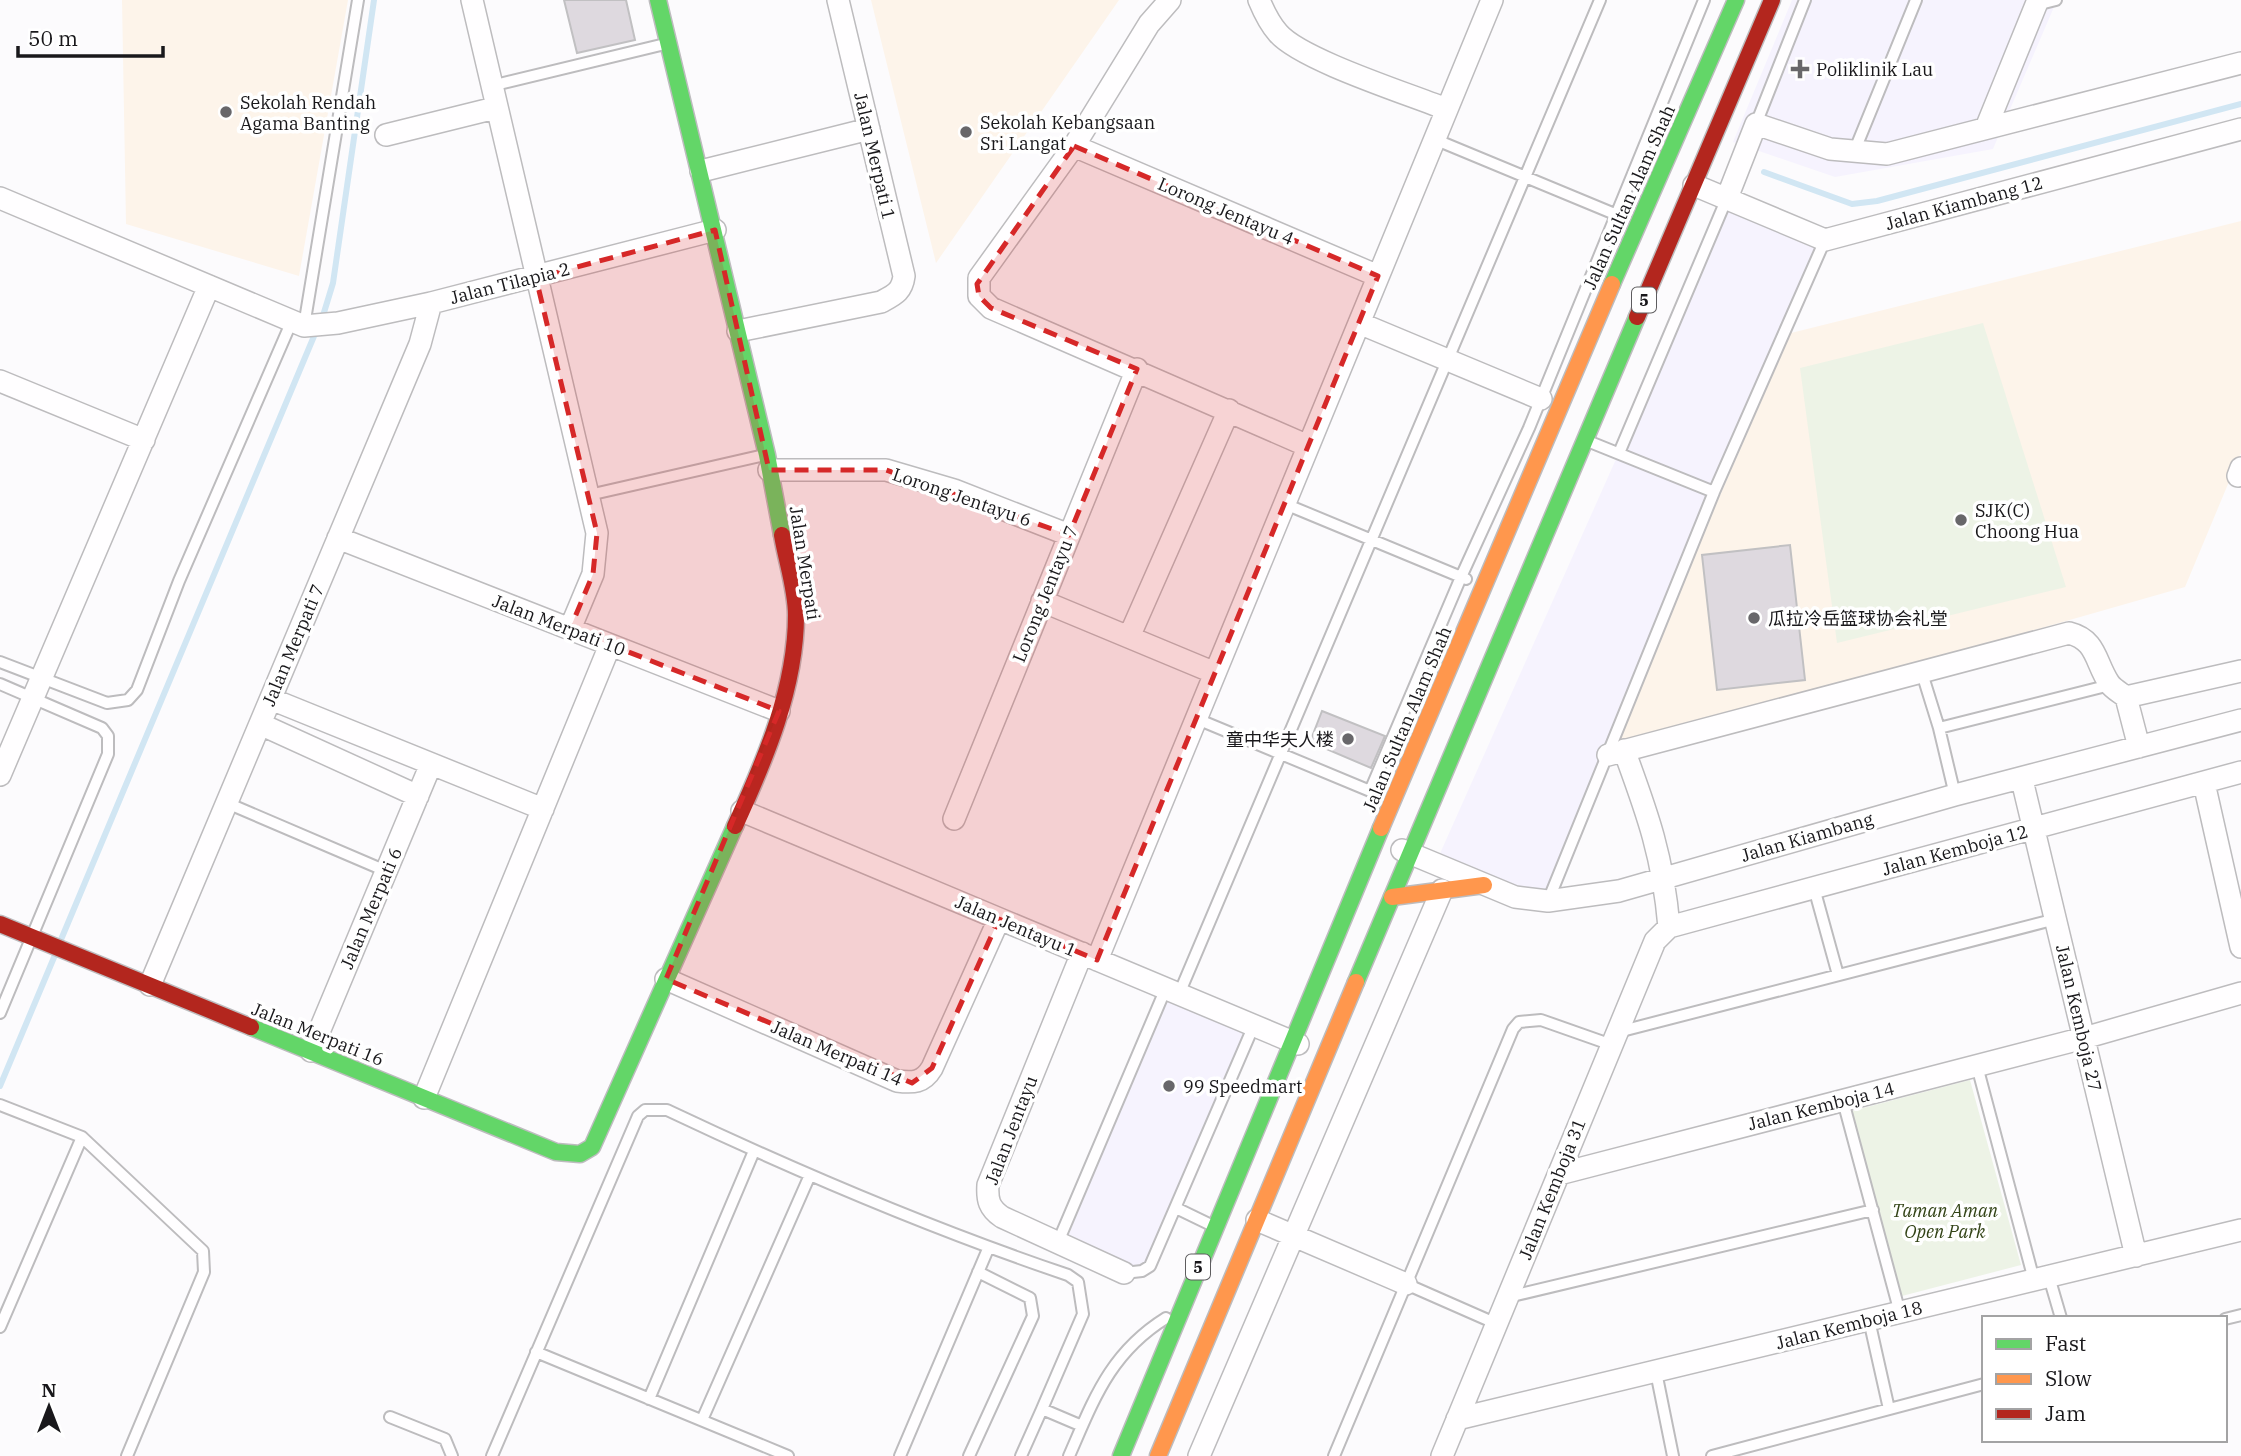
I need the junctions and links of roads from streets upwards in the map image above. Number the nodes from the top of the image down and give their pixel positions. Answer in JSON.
{"nodes":[{"id":1,"x":472,"y":0,"type":"edge"},
{"id":2,"x":838,"y":0,"type":"edge"},
{"id":3,"x":1170,"y":0,"type":"edge"},
{"id":4,"x":1259,"y":0,"type":"edge"},
{"id":5,"x":1492,"y":0,"type":"edge"},
{"id":6,"x":1736,"y":0,"type":"edge"},
{"id":7,"x":1773,"y":0,"type":"edge"},
{"id":8,"x":662,"y":1,"type":"edge"},
{"id":9,"x":2043,"y":2,"type":"edge"},
{"id":10,"x":2241,"y":63,"type":"edge"},
{"id":11,"x":495,"y":108,"type":"junction"},
{"id":12,"x":1446,"y":109,"type":"junction"},
{"id":13,"x":1986,"y":128,"type":"junction"},
{"id":14,"x":869,"y":129,"type":"junction"},
{"id":15,"x":2241,"y":129,"type":"edge"},
{"id":16,"x":386,"y":135,"type":"dead end"},
{"id":17,"x":1074,"y":146,"type":"junction"},
{"id":18,"x":701,"y":171,"type":"junction"},
{"id":19,"x":1693,"y":184,"type":"junction"},
{"id":20,"x":0,"y":198,"type":"edge"},
{"id":21,"x":1727,"y":198,"type":"junction"},
{"id":22,"x":715,"y":230,"type":"junction"},
{"id":23,"x":1378,"y":276,"type":"junction"},
{"id":24,"x":536,"y":278,"type":"junction"},
{"id":25,"x":209,"y":286,"type":"junction"},
{"id":26,"x":432,"y":303,"type":"junction"},
{"id":27,"x":1359,"y":323,"type":"junction"},
{"id":28,"x":738,"y":331,"type":"junction"},
{"id":29,"x":1136,"y":369,"type":"junction"},
{"id":30,"x":0,"y":381,"type":"edge"},
{"id":31,"x":1541,"y":399,"type":"road end"},
{"id":32,"x":1229,"y":410,"type":"junction"},
{"id":33,"x":144,"y":440,"type":"junction"},
{"id":34,"x":1308,"y":446,"type":"junction"},
{"id":35,"x":768,"y":463,"type":"junction"},
{"id":36,"x":1069,"y":535,"type":"junction"},
{"id":37,"x":338,"y":538,"type":"junction"},
{"id":38,"x":1484,"y":587,"type":"junction"},
{"id":39,"x":1516,"y":600,"type":"junction"},
{"id":40,"x":1042,"y":601,"type":"junction"},
{"id":41,"x":570,"y":629,"type":"junction"},
{"id":42,"x":1129,"y":637,"type":"junction"},
{"id":43,"x":610,"y":645,"type":"junction"},
{"id":44,"x":2241,"y":671,"type":"edge"},
{"id":45,"x":1215,"y":673,"type":"junction"},
{"id":46,"x":2118,"y":691,"type":"junction"},
{"id":47,"x":271,"y":699,"type":"junction"},
{"id":48,"x":779,"y":712,"type":"junction"},
{"id":49,"x":2241,"y":720,"type":"edge"},
{"id":50,"x":260,"y":724,"type":"junction"},
{"id":51,"x":2139,"y":747,"type":"junction"},
{"id":52,"x":431,"y":764,"type":"junction"},
{"id":53,"x":2241,"y":772,"type":"edge"},
{"id":54,"x":0,"y":775,"type":"edge"},
{"id":55,"x":2022,"y":780,"type":"junction"},
{"id":56,"x":2204,"y":783,"type":"junction"},
{"id":57,"x":418,"y":796,"type":"junction"},
{"id":58,"x":543,"y":808,"type":"junction"},
{"id":59,"x":742,"y":811,"type":"junction"},
{"id":60,"x":954,"y":819,"type":"dead end"},
{"id":61,"x":2034,"y":828,"type":"junction"},
{"id":62,"x":1377,"y":839,"type":"junction"},
{"id":63,"x":1410,"y":853,"type":"junction"},
{"id":64,"x":1664,"y":879,"type":"junction"},
{"id":65,"x":1485,"y":885,"type":"junction"},
{"id":66,"x":2235,"y":889,"type":"edge"},
{"id":67,"x":1442,"y":890,"type":"junction"},
{"id":68,"x":1392,"y":897,"type":"junction"},
{"id":69,"x":999,"y":919,"type":"junction"},
{"id":70,"x":0,"y":924,"type":"edge"},
{"id":71,"x":1669,"y":927,"type":"junction"},
{"id":72,"x":2241,"y":947,"type":"edge"},
{"id":73,"x":1089,"y":957,"type":"junction"},
{"id":74,"x":666,"y":979,"type":"junction"},
{"id":75,"x":150,"y":985,"type":"junction"},
{"id":76,"x":2241,"y":993,"type":"edge"},
{"id":77,"x":2084,"y":1038,"type":"junction"},
{"id":78,"x":1291,"y":1041,"type":"junction"},
{"id":79,"x":311,"y":1051,"type":"junction"},
{"id":80,"x":1325,"y":1055,"type":"junction"},
{"id":81,"x":424,"y":1098,"type":"junction"},
{"id":82,"x":592,"y":1147,"type":"joint"},
{"id":83,"x":1559,"y":1174,"type":"junction"},
{"id":84,"x":1257,"y":1220,"type":"junction"},
{"id":85,"x":2241,"y":1230,"type":"edge"},
{"id":86,"x":1293,"y":1235,"type":"junction"},
{"id":87,"x":2136,"y":1256,"type":"junction"},
{"id":88,"x":1124,"y":1273,"type":"road end"},
{"id":89,"x":1406,"y":1284,"type":"road end"},
{"id":90,"x":1457,"y":1419,"type":"junction"},
{"id":91,"x":1121,"y":1456,"type":"edge"},
{"id":92,"x":1158,"y":1456,"type":"edge"},
{"id":93,"x":1199,"y":1456,"type":"edge"},
{"id":94,"x":1442,"y":1456,"type":"edge"}],
"edges":[{"from":1,"to":11,"type":"street"},
{"from":2,"to":14,"type":"street","name":"Jalan Merpati 1"},
{"from":3,"to":17,"type":"street"},
{"from":4,"to":12,"type":"street"},
{"from":5,"to":12,"type":"street","name":"Jalan Jentayu"},
{"from":6,"to":38,"type":"main road","name":"Jalan Sultan Alam Shah","number":"5"},
{"from":7,"to":19,"type":"main road","number":"5"},
{"from":8,"to":18,"type":"main road","name":"Jalan Merpati"},
{"from":9,"to":13,"type":"street"},
{"from":10,"to":13,"type":"street"},
{"from":11,"to":16,"type":"street"},
{"from":11,"to":24,"type":"street"},
{"from":12,"to":23,"type":"street","name":"Jalan Jentayu"},
{"from":13,"to":21,"type":"street"},
{"from":14,"to":18,"type":"street"},
{"from":14,"to":28,"type":"street","name":"Jalan Merpati 1"},
{"from":15,"to":21,"type":"street","name":"Jalan Kiambang 12"},
{"from":17,"to":23,"type":"street","name":"Lorong Jentayu 4"},
{"from":17,"to":29,"type":"street"},
{"from":18,"to":22,"type":"main road","name":"Jalan Merpati"},
{"from":19,"to":21,"type":"street"},
{"from":19,"to":39,"type":"main road","number":"5"},
{"from":20,"to":25,"type":"street"},
{"from":22,"to":24,"type":"street","name":"Jalan Tilapia 2"},
{"from":22,"to":28,"type":"main road","name":"Jalan Merpati"},
{"from":23,"to":27,"type":"street","name":"Jalan Jentayu"},
{"from":24,"to":26,"type":"street","name":"Jalan Tilapia 2"},
{"from":24,"to":41,"type":"street"},
{"from":25,"to":26,"type":"street","name":"Jalan Tilapia 2"},
{"from":25,"to":33,"type":"street"},
{"from":26,"to":37,"type":"street","name":"Jalan Merpati 7"},
{"from":27,"to":31,"type":"street"},
{"from":27,"to":34,"type":"street","name":"Jalan Jentayu"},
{"from":28,"to":35,"type":"main road","name":"Jalan Merpati"},
{"from":29,"to":32,"type":"street"},
{"from":29,"to":36,"type":"street","name":"Lorong Jentayu 7"},
{"from":30,"to":33,"type":"street"},
{"from":32,"to":34,"type":"street"},
{"from":32,"to":42,"type":"street"},
{"from":33,"to":54,"type":"street"},
{"from":34,"to":45,"type":"street","name":"Jalan Jentayu"},
{"from":35,"to":36,"type":"street","name":"Lorong Jentayu 6"},
{"from":35,"to":48,"type":"main road","name":"Jalan Merpati"},
{"from":36,"to":40,"type":"street","name":"Lorong Jentayu 7"},
{"from":37,"to":41,"type":"street","name":"Jalan Merpati 10"},
{"from":37,"to":47,"type":"street","name":"Jalan Merpati 7"},
{"from":38,"to":39,"type":"street"},
{"from":38,"to":62,"type":"main road","name":"Jalan Sultan Alam Shah","number":"5"},
{"from":39,"to":63,"type":"main road","number":"5"},
{"from":40,"to":42,"type":"street"},
{"from":40,"to":60,"type":"street","name":"Lorong Jentayu 7"},
{"from":41,"to":43,"type":"street","name":"Jalan Merpati 10"},
{"from":42,"to":45,"type":"street"},
{"from":43,"to":48,"type":"street","name":"Jalan Merpati 10"},
{"from":43,"to":58,"type":"street"},
{"from":44,"to":46,"type":"street"},
{"from":45,"to":73,"type":"street","name":"Jalan Jentayu"},
{"from":46,"to":51,"type":"street"},
{"from":46,"to":64,"type":"street"},
{"from":47,"to":50,"type":"street","name":"Jalan Merpati 7"},
{"from":47,"to":52,"type":"street"},
{"from":48,"to":59,"type":"main road","name":"Jalan Merpati"},
{"from":49,"to":51,"type":"street","name":"Jalan Kiambang"},
{"from":50,"to":57,"type":"street"},
{"from":50,"to":75,"type":"street","name":"Jalan Merpati 7"},
{"from":51,"to":55,"type":"street","name":"Jalan Kiambang"},
{"from":52,"to":57,"type":"street","name":"Jalan Merpati 6"},
{"from":52,"to":58,"type":"street"},
{"from":53,"to":56,"type":"street","name":"Jalan Kemboja 12"},
{"from":55,"to":61,"type":"street","name":"Jalan Kemboja 27"},
{"from":55,"to":64,"type":"street","name":"Jalan Kiambang"},
{"from":56,"to":61,"type":"street","name":"Jalan Kemboja 12"},
{"from":56,"to":66,"type":"street"},
{"from":57,"to":79,"type":"street","name":"Jalan Merpati 6"},
{"from":58,"to":81,"type":"street"},
{"from":59,"to":69,"type":"street","name":"Jalan Jentayu 1"},
{"from":59,"to":74,"type":"main road","name":"Jalan Merpati"},
{"from":61,"to":71,"type":"street","name":"Jalan Kemboja 12"},
{"from":61,"to":77,"type":"street","name":"Jalan Kemboja 27"},
{"from":62,"to":63,"type":"street","name":"Jalan Kiambang"},
{"from":62,"to":78,"type":"main road","name":"Jalan Sultan Alam Shah","number":"5"},
{"from":63,"to":65,"type":"street","name":"Jalan Kiambang"},
{"from":63,"to":68,"type":"main road","number":"5"},
{"from":64,"to":65,"type":"street","name":"Jalan Kiambang"},
{"from":64,"to":71,"type":"street"},
{"from":65,"to":67,"type":"main road"},
{"from":66,"to":72,"type":"street"},
{"from":67,"to":68,"type":"main road"},
{"from":67,"to":86,"type":"street"},
{"from":68,"to":80,"type":"main road","number":"5"},
{"from":69,"to":73,"type":"street","name":"Jalan Jentayu 1"},
{"from":69,"to":74,"type":"street","name":"Jalan Merpati 14"},
{"from":70,"to":75,"type":"main road","name":"Jalan Merpati 16"},
{"from":71,"to":83,"type":"street","name":"Jalan Kemboja 31"},
{"from":73,"to":78,"type":"street","name":"Jalan Jentayu 1"},
{"from":73,"to":88,"type":"street","name":"Jalan Jentayu"},
{"from":74,"to":82,"type":"main road","name":"Jalan Merpati"},
{"from":75,"to":79,"type":"main road","name":"Jalan Merpati 16"},
{"from":76,"to":77,"type":"street","name":"Jalan Kemboja 14"},
{"from":77,"to":83,"type":"street","name":"Jalan Kemboja 14"},
{"from":77,"to":87,"type":"street","name":"Jalan Kemboja 27"},
{"from":78,"to":80,"type":"street","name":"Jalan Jentayu 1"},
{"from":78,"to":91,"type":"main road","name":"Jalan Sultan Alam Shah","number":"5"},
{"from":79,"to":81,"type":"main road","name":"Jalan Merpati 16"},
{"from":80,"to":84,"type":"main road","number":"5"},
{"from":81,"to":82,"type":"main road","name":"Jalan Merpati 16"},
{"from":83,"to":90,"type":"street","name":"Jalan Kemboja 31"},
{"from":84,"to":86,"type":"street"},
{"from":84,"to":92,"type":"main road","number":"5"},
{"from":85,"to":87,"type":"street","name":"Jalan Kemboja 18"},
{"from":86,"to":89,"type":"street"},
{"from":86,"to":93,"type":"street"},
{"from":87,"to":90,"type":"street","name":"Jalan Kemboja 18"},
{"from":90,"to":94,"type":"street","name":"Jalan Kemboja 31"}]}
